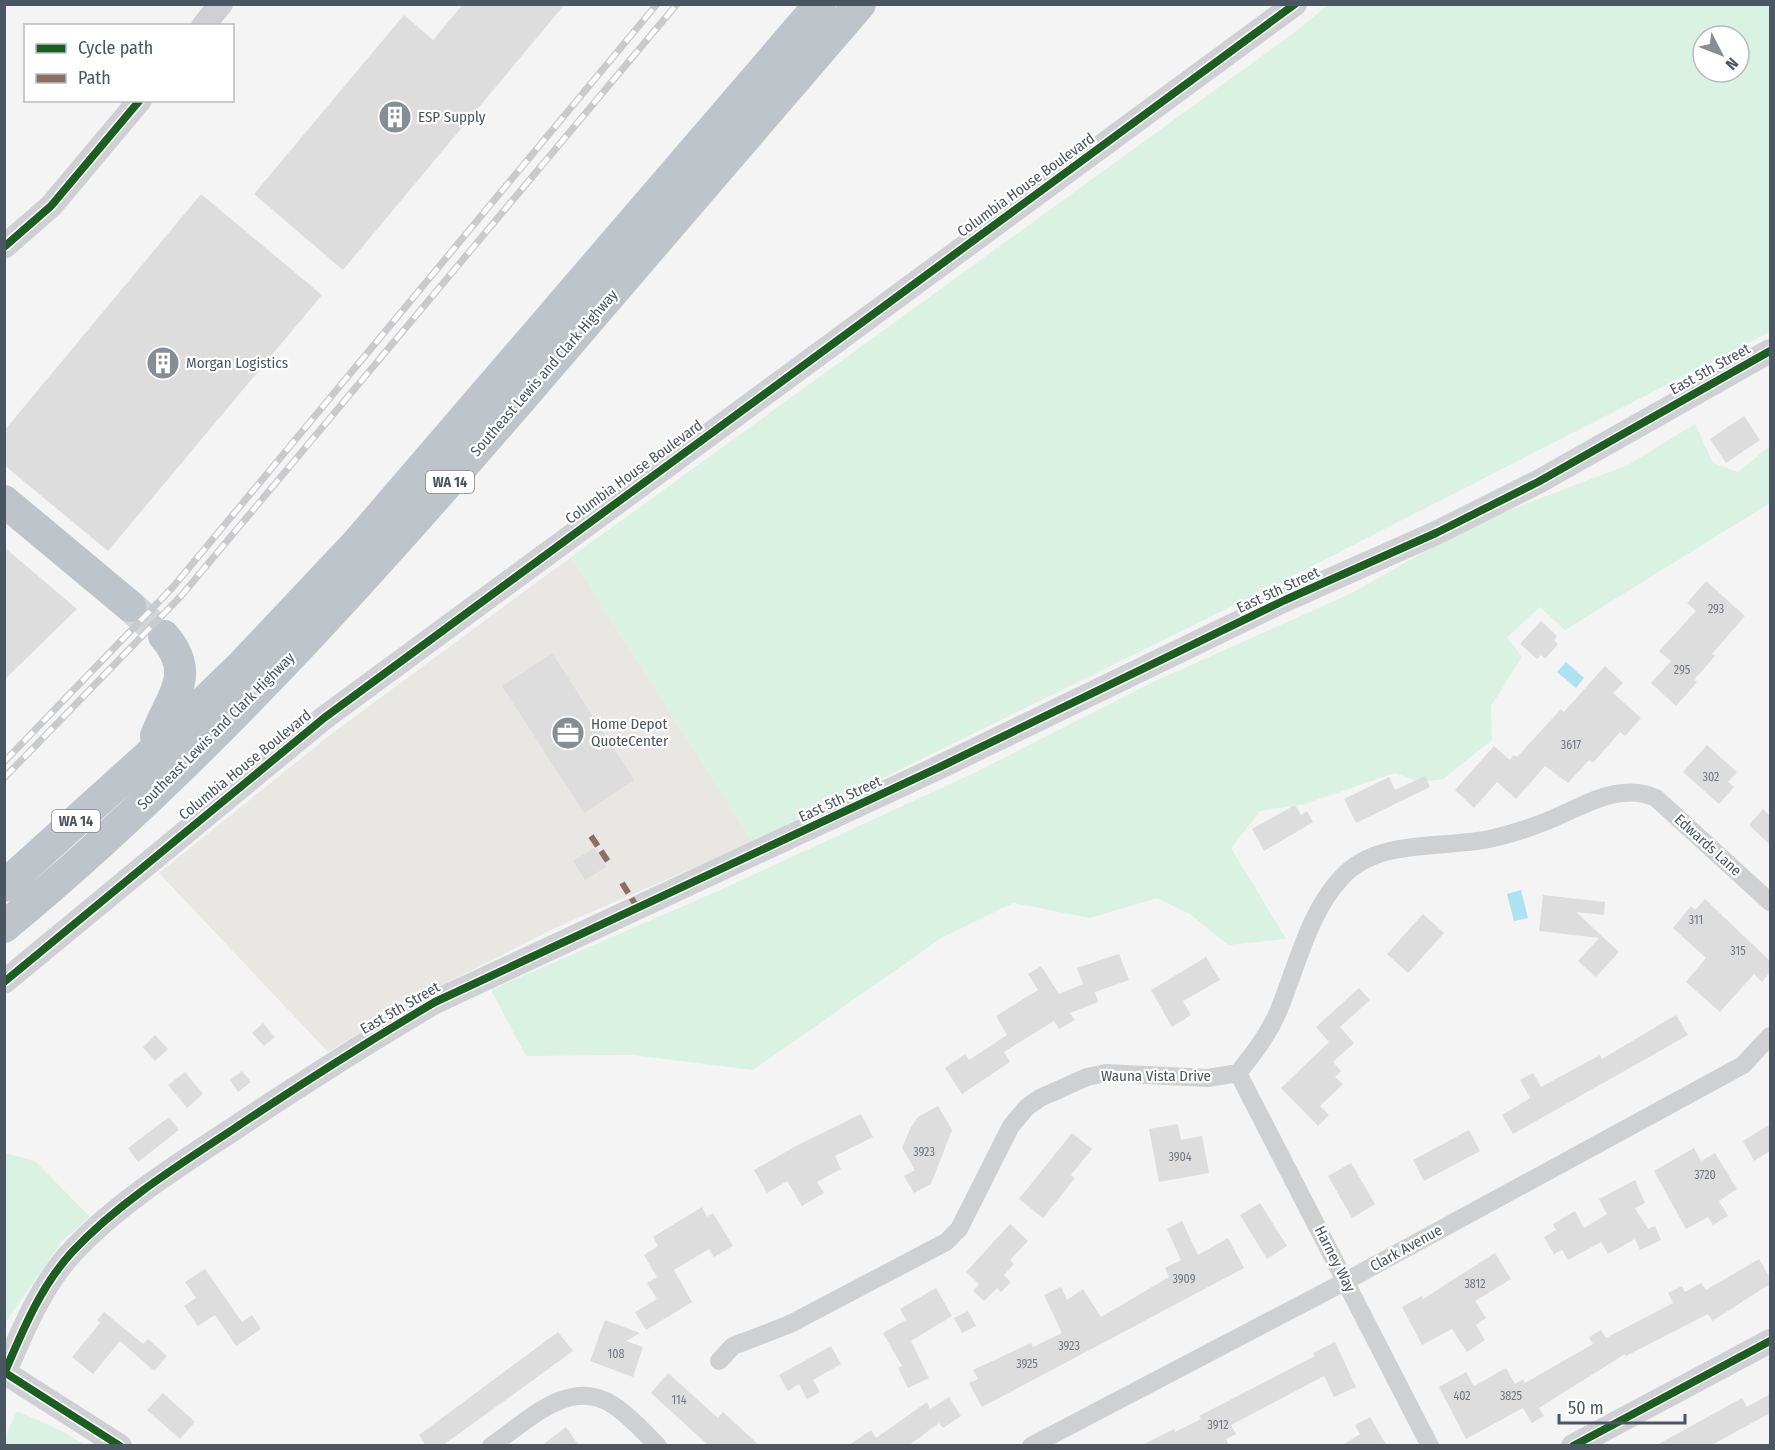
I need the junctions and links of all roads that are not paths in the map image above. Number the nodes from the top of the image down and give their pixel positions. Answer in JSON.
{"nodes":[{"id":1,"x":221,"y":4,"type":"edge"},
{"id":2,"x":820,"y":4,"type":"edge"},
{"id":3,"x":860,"y":4,"type":"edge"},
{"id":4,"x":1295,"y":4,"type":"edge"},
{"id":5,"x":206,"y":24,"type":"edge"},
{"id":6,"x":138,"y":102,"type":"edge"},
{"id":7,"x":4,"y":247,"type":"edge"},
{"id":8,"x":1770,"y":351,"type":"edge"},
{"id":9,"x":4,"y":501,"type":"edge"},
{"id":10,"x":130,"y":606,"type":"tunnel mouth"},
{"id":11,"x":164,"y":636,"type":"tunnel mouth"},
{"id":12,"x":148,"y":756,"type":"junction"},
{"id":13,"x":4,"y":886,"type":"edge"},
{"id":14,"x":1770,"y":902,"type":"edge"},
{"id":15,"x":4,"y":927,"type":"edge"},
{"id":16,"x":4,"y":982,"type":"edge"},
{"id":17,"x":1770,"y":1036,"type":"edge"},
{"id":18,"x":1239,"y":1073,"type":"junction"},
{"id":19,"x":1346,"y":1281,"type":"junction"},
{"id":20,"x":1770,"y":1341,"type":"edge"},
{"id":21,"x":719,"y":1361,"type":"dead end"},
{"id":22,"x":5,"y":1373,"type":"edge"},
{"id":23,"x":120,"y":1446,"type":"edge"},
{"id":24,"x":491,"y":1446,"type":"edge"},
{"id":25,"x":658,"y":1446,"type":"edge"},
{"id":26,"x":1031,"y":1446,"type":"edge"},
{"id":27,"x":1430,"y":1446,"type":"edge"},
{"id":28,"x":1573,"y":1446,"type":"edge"}],
"edges":[{"from":1,"to":5,"type":"street"},
{"from":2,"to":12,"type":"highway","name":"Southeast Lewis and Clark Highway","number":"WA 14"},
{"from":3,"to":15,"type":"highway","name":"Southeast Lewis and Clark Highway","number":"WA 14"},
{"from":4,"to":16,"type":"street","name":"Columbia House Boulevard"},
{"from":6,"to":7,"type":"street"},
{"from":8,"to":22,"type":"street","name":"East 5th Street"},
{"from":9,"to":10,"type":"highway"},
{"from":11,"to":12,"type":"highway"},
{"from":12,"to":13,"type":"highway","name":"Southeast Lewis and Clark Highway","number":"WA 14"},
{"from":14,"to":18,"type":"street","name":"Edwards Lane"},
{"from":17,"to":19,"type":"street","name":"Clark Avenue"},
{"from":18,"to":19,"type":"street","name":"Harney Way"},
{"from":18,"to":21,"type":"street","name":"Wauna Vista Drive"},
{"from":19,"to":26,"type":"street","name":"Clark Avenue"},
{"from":19,"to":27,"type":"street","name":"Harney Way"},
{"from":20,"to":28,"type":"street"},
{"from":22,"to":23,"type":"street"},
{"from":24,"to":25,"type":"street"}]}
